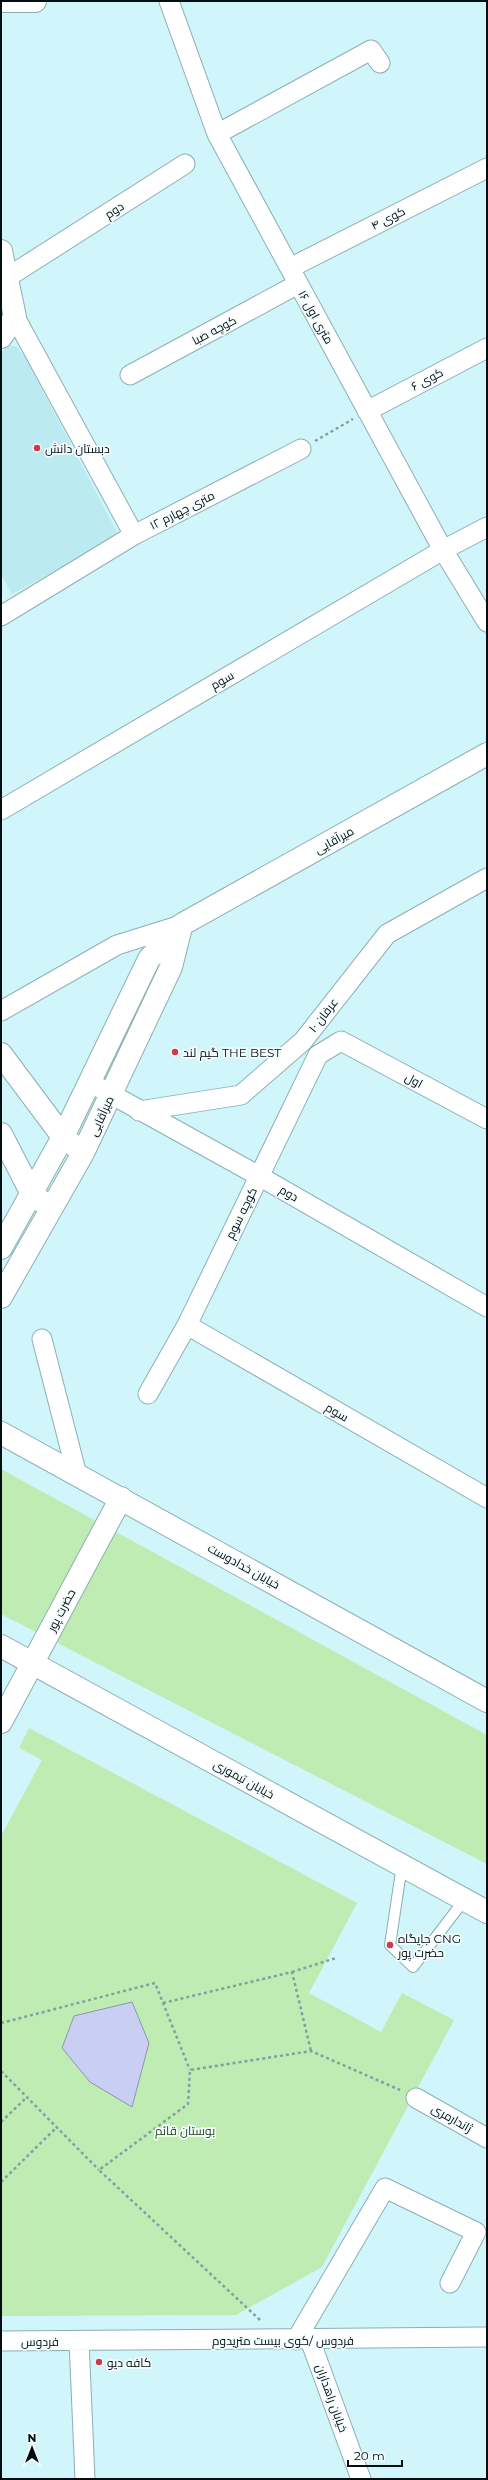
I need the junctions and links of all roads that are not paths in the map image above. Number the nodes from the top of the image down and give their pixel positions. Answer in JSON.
{"nodes":[{"id":1,"x":1,"y":1,"type":"edge"},
{"id":2,"x":35,"y":1,"type":"edge"},
{"id":3,"x":169,"y":1,"type":"edge"},
{"id":4,"x":380,"y":63,"type":"dead end"},
{"id":5,"x":217,"y":134,"type":"junction"},
{"id":6,"x":185,"y":164,"type":"dead end"},
{"id":7,"x":487,"y":168,"type":"edge"},
{"id":8,"x":1,"y":250,"type":"edge"},
{"id":9,"x":294,"y":276,"type":"junction"},
{"id":10,"x":8,"y":278,"type":"junction"},
{"id":11,"x":15,"y":317,"type":"junction"},
{"id":12,"x":1,"y":337,"type":"edge"},
{"id":13,"x":487,"y":348,"type":"edge"},
{"id":14,"x":130,"y":375,"type":"dead end"},
{"id":15,"x":367,"y":411,"type":"junction"},
{"id":16,"x":301,"y":449,"type":"road end"},
{"id":17,"x":487,"y":527,"type":"edge"},
{"id":18,"x":134,"y":535,"type":"junction"},
{"id":19,"x":443,"y":550,"type":"junction"},
{"id":20,"x":1,"y":616,"type":"edge"},
{"id":21,"x":487,"y":622,"type":"edge"},
{"id":22,"x":487,"y":754,"type":"edge"},
{"id":23,"x":1,"y":810,"type":"edge"},
{"id":24,"x":487,"y":878,"type":"edge"},
{"id":25,"x":181,"y":926,"type":"junction"},
{"id":26,"x":1,"y":1011,"type":"edge"},
{"id":27,"x":341,"y":1041,"type":"joint"},
{"id":28,"x":1,"y":1054,"type":"edge"},
{"id":29,"x":88,"y":1082,"type":"junction"},
{"id":30,"x":110,"y":1096,"type":"junction"},
{"id":31,"x":139,"y":1111,"type":"junction"},
{"id":32,"x":487,"y":1119,"type":"edge"},
{"id":33,"x":1,"y":1134,"type":"edge"},
{"id":34,"x":63,"y":1137,"type":"junction"},
{"id":35,"x":83,"y":1153,"type":"junction"},
{"id":36,"x":259,"y":1176,"type":"junction"},
{"id":37,"x":32,"y":1194,"type":"junction"},
{"id":38,"x":51,"y":1209,"type":"junction"},
{"id":39,"x":1,"y":1248,"type":"edge"},
{"id":40,"x":1,"y":1297,"type":"edge"},
{"id":41,"x":487,"y":1307,"type":"edge"},
{"id":42,"x":187,"y":1325,"type":"junction"},
{"id":43,"x":42,"y":1339,"type":"dead end"},
{"id":44,"x":148,"y":1394,"type":"dead end"},
{"id":45,"x":1,"y":1432,"type":"edge"},
{"id":46,"x":77,"y":1475,"type":"junction"},
{"id":47,"x":121,"y":1498,"type":"junction"},
{"id":48,"x":487,"y":1498,"type":"edge"},
{"id":49,"x":1,"y":1646,"type":"edge"},
{"id":50,"x":33,"y":1664,"type":"junction"},
{"id":51,"x":487,"y":1701,"type":"edge"},
{"id":52,"x":1,"y":1722,"type":"edge"},
{"id":53,"x":402,"y":1865,"type":"junction"},
{"id":54,"x":465,"y":1899,"type":"junction"},
{"id":55,"x":487,"y":1912,"type":"edge"},
{"id":56,"x":416,"y":2098,"type":"road end"},
{"id":57,"x":487,"y":2138,"type":"edge"},
{"id":58,"x":450,"y":2283,"type":"dead end"},
{"id":59,"x":487,"y":2337,"type":"edge"},
{"id":60,"x":295,"y":2340,"type":"junction"},
{"id":61,"x":1,"y":2341,"type":"edge"},
{"id":62,"x":79,"y":2341,"type":"junction"},
{"id":63,"x":85,"y":2479,"type":"edge"},
{"id":64,"x":361,"y":2479,"type":"edge"}],
"edges":[{"from":1,"to":2,"type":"street"},
{"from":3,"to":5,"type":"street","name":"۱۶ متری اول"},
{"from":4,"to":5,"type":"street"},
{"from":5,"to":9,"type":"street","name":"۱۶ متری اول"},
{"from":6,"to":10,"type":"street","name":"دوم"},
{"from":7,"to":9,"type":"street","name":"کوی ۴"},
{"from":8,"to":10,"type":"street"},
{"from":9,"to":14,"type":"street","name":"کوچه صبا"},
{"from":9,"to":15,"type":"street","name":"۱۶ متری اول"},
{"from":10,"to":11,"type":"street"},
{"from":11,"to":12,"type":"street"},
{"from":11,"to":18,"type":"street"},
{"from":13,"to":15,"type":"street","name":"کوی ۶"},
{"from":15,"to":19,"type":"street","name":"۱۶ متری اول"},
{"from":16,"to":18,"type":"street","name":"۱۲ متری چهارم"},
{"from":17,"to":19,"type":"street","name":"سوم"},
{"from":18,"to":20,"type":"street","name":"۱۲ متری چهارم"},
{"from":19,"to":21,"type":"street","name":"۱۶ متری اول"},
{"from":19,"to":23,"type":"street","name":"سوم"},
{"from":22,"to":25,"type":"street","name":"میرآقایی"},
{"from":24,"to":31,"type":"street","name":"عرفان ۱۰"},
{"from":25,"to":26,"type":"street"},
{"from":25,"to":29,"type":"street","name":"میرآقایی"},
{"from":25,"to":30,"type":"street","name":"میرآقایی"},
{"from":27,"to":32,"type":"street","name":"اول"},
{"from":27,"to":36,"type":"street","name":"کوچه سوم"},
{"from":28,"to":34,"type":"street"},
{"from":29,"to":30,"type":"street","name":"دوم"},
{"from":29,"to":34,"type":"street","name":"میرآقایی"},
{"from":30,"to":31,"type":"street","name":"دوم"},
{"from":30,"to":35,"type":"street","name":"میرآقایی"},
{"from":31,"to":36,"type":"street","name":"دوم"},
{"from":33,"to":37,"type":"street"},
{"from":34,"to":35,"type":"street"},
{"from":34,"to":37,"type":"street","name":"میرآقایی"},
{"from":35,"to":38,"type":"street","name":"میرآقایی"},
{"from":36,"to":41,"type":"street","name":"دوم"},
{"from":36,"to":42,"type":"street","name":"کوچه سوم"},
{"from":37,"to":38,"type":"street"},
{"from":37,"to":39,"type":"street","name":"میرآقایی"},
{"from":38,"to":40,"type":"street","name":"میرآقایی"},
{"from":42,"to":44,"type":"street","name":"کوچه سوم"},
{"from":42,"to":48,"type":"street","name":"سوم"},
{"from":43,"to":46,"type":"street"},
{"from":45,"to":46,"type":"street","name":"خیابان خدادوست"},
{"from":46,"to":47,"type":"street","name":"خیابان خدادوست"},
{"from":47,"to":50,"type":"street","name":"حضرت پور"},
{"from":47,"to":51,"type":"street","name":"خیابان خدادوست"},
{"from":49,"to":50,"type":"street","name":"خیابان تیموری"},
{"from":50,"to":52,"type":"street","name":"حضرت پور"},
{"from":50,"to":53,"type":"street","name":"خیابان تیموری"},
{"from":53,"to":54,"type":"street","name":"خیابان تیموری"},
{"from":53,"to":54,"type":"lane"},
{"from":54,"to":55,"type":"street","name":"خیابان تیموری"},
{"from":56,"to":57,"type":"street","name":"ژاندارمری"},
{"from":58,"to":60,"type":"street"},
{"from":59,"to":60,"type":"street","name":"فردوس /کوی بیست متریدوم"},
{"from":60,"to":62,"type":"street","name":"فردوس /کوی بیست متریدوم"},
{"from":60,"to":64,"type":"street","name":"خیابان راهداران"},
{"from":61,"to":62,"type":"street","name":"فردوس"},
{"from":62,"to":63,"type":"street"}]}
